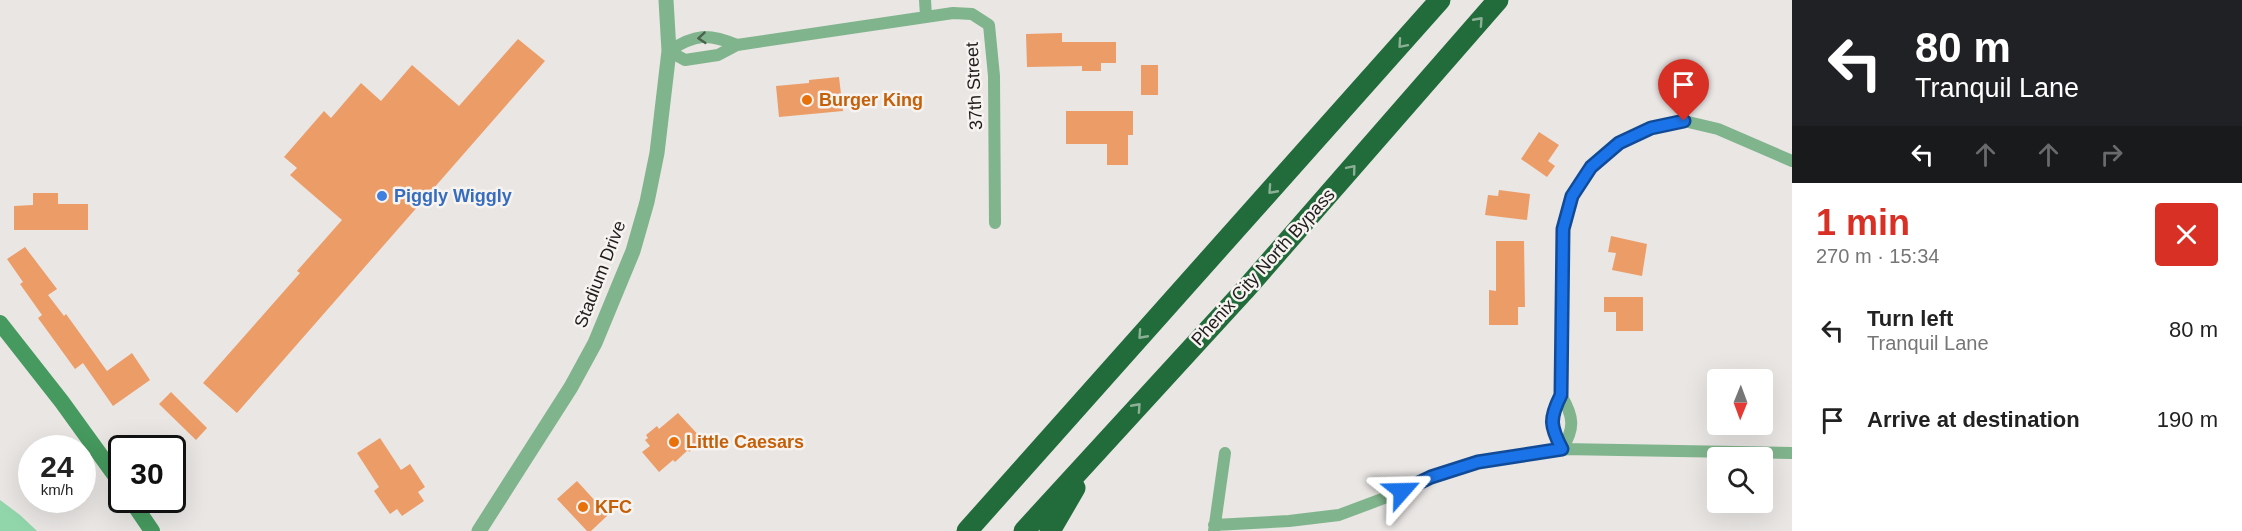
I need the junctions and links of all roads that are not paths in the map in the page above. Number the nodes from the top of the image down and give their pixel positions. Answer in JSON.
{"nodes":[{"id":1,"x":666,"y":0,"type":"edge"},
{"id":2,"x":925,"y":0,"type":"edge"},
{"id":3,"x":1440,"y":0,"type":"edge"},
{"id":4,"x":1498,"y":0,"type":"edge"},
{"id":5,"x":926,"y":16,"type":"junction"},
{"id":6,"x":737,"y":45,"type":"junction"},
{"id":7,"x":669,"y":51,"type":"junction"},
{"id":8,"x":1792,"y":161,"type":"edge"},
{"id":9,"x":995,"y":223,"type":"dead end"},
{"id":10,"x":0,"y":323,"type":"edge"},
{"id":11,"x":1561,"y":395,"type":"junction"},
{"id":12,"x":1562,"y":449,"type":"junction"},
{"id":13,"x":1098,"y":450,"type":"junction"},
{"id":14,"x":1225,"y":453,"type":"dead end"},
{"id":15,"x":1792,"y":453,"type":"edge"},
{"id":16,"x":108,"y":466,"type":"edge"},
{"id":17,"x":1024,"y":468,"type":"junction"},
{"id":18,"x":140,"y":513,"type":"edge"},
{"id":19,"x":1214,"y":528,"type":"edge"},
{"id":20,"x":152,"y":531,"type":"edge"},
{"id":21,"x":479,"y":531,"type":"edge"},
{"id":22,"x":955,"y":531,"type":"edge"},
{"id":23,"x":967,"y":531,"type":"edge"},
{"id":24,"x":1024,"y":531,"type":"edge"},
{"id":25,"x":1050,"y":531,"type":"edge"}],
"edges":[{"from":1,"to":7,"type":"street","name":"Stadium Drive"},
{"from":2,"to":5,"type":"street"},
{"from":3,"to":17,"type":"highway","one_way":true},
{"from":13,"to":4,"type":"highway","name":"Phenix City North Bypass","one_way":true},
{"from":5,"to":6,"type":"street","name":"37th Street"},
{"from":5,"to":9,"type":"street","name":"37th Street"},
{"from":6,"to":7,"type":"street","name":"37th Street"},
{"from":6,"to":7,"type":"street","name":"37th Street","one_way":true},
{"from":7,"to":21,"type":"street","name":"Stadium Drive"},
{"from":8,"to":11,"type":"street"},
{"from":10,"to":16,"type":"main road"},
{"from":11,"to":12,"type":"street"},
{"from":11,"to":12,"type":"street"},
{"from":12,"to":15,"type":"street"},
{"from":12,"to":19,"type":"street"},
{"from":13,"to":24,"type":"highway","name":"Phenix City North Bypass"},
{"from":13,"to":25,"type":"highway"},
{"from":14,"to":19,"type":"street"},
{"from":17,"to":22,"type":"highway"},
{"from":17,"to":23,"type":"highway"},
{"from":18,"to":20,"type":"main road"}]}
